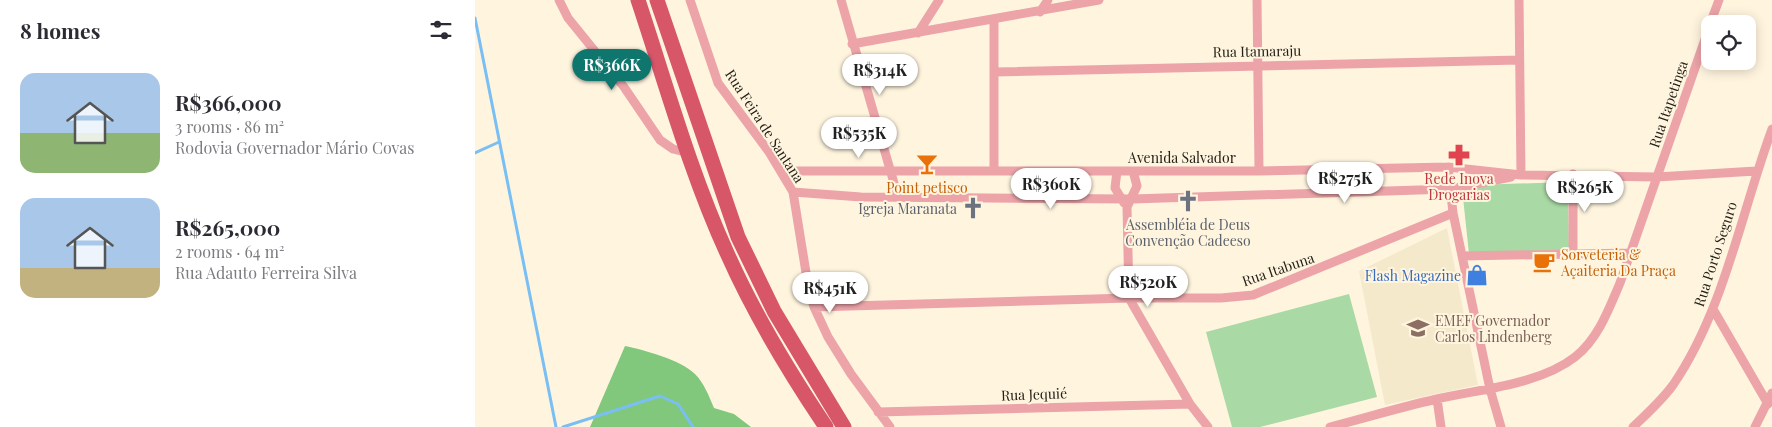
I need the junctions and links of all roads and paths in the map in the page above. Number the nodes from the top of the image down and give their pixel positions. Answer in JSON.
{"nodes":[{"id":1,"x":559,"y":0,"type":"edge"},
{"id":2,"x":638,"y":0,"type":"edge"},
{"id":3,"x":657,"y":0,"type":"edge"},
{"id":4,"x":689,"y":0,"type":"edge"},
{"id":5,"x":841,"y":0,"type":"edge"},
{"id":6,"x":939,"y":0,"type":"edge"},
{"id":7,"x":1048,"y":0,"type":"edge"},
{"id":8,"x":1099,"y":0,"type":"edge"},
{"id":9,"x":1257,"y":0,"type":"edge"},
{"id":10,"x":1519,"y":0,"type":"edge"},
{"id":11,"x":1719,"y":0,"type":"edge"},
{"id":12,"x":1040,"y":12,"type":"junction"},
{"id":13,"x":1713,"y":15,"type":"edge"},
{"id":14,"x":994,"y":19,"type":"junction"},
{"id":15,"x":918,"y":33,"type":"junction"},
{"id":16,"x":852,"y":44,"type":"junction"},
{"id":17,"x":1701,"y":50,"type":"edge"},
{"id":18,"x":1519,"y":60,"type":"junction"},
{"id":19,"x":1257,"y":64,"type":"junction"},
{"id":20,"x":995,"y":72,"type":"junction"},
{"id":21,"x":1772,"y":129,"type":"edge"},
{"id":22,"x":689,"y":153,"type":"junction"},
{"id":23,"x":1448,"y":167,"type":"junction"},
{"id":24,"x":994,"y":170,"type":"junction"},
{"id":25,"x":781,"y":171,"type":"junction"},
{"id":26,"x":890,"y":171,"type":"junction"},
{"id":27,"x":1117,"y":171,"type":"junction"},
{"id":28,"x":1133,"y":171,"type":"junction"},
{"id":29,"x":1259,"y":171,"type":"junction"},
{"id":30,"x":1756,"y":171,"type":"junction"},
{"id":31,"x":1521,"y":174,"type":"junction"},
{"id":32,"x":1573,"y":174,"type":"junction"},
{"id":33,"x":1657,"y":178,"type":"junction"},
{"id":34,"x":1450,"y":189,"type":"junction"},
{"id":35,"x":793,"y":192,"type":"junction"},
{"id":36,"x":898,"y":197,"type":"junction"},
{"id":37,"x":1121,"y":199,"type":"junction"},
{"id":38,"x":1132,"y":199,"type":"junction"},
{"id":39,"x":1127,"y":207,"type":"junction"},
{"id":40,"x":1453,"y":213,"type":"junction"},
{"id":41,"x":1573,"y":252,"type":"junction"},
{"id":42,"x":1631,"y":253,"type":"junction"},
{"id":43,"x":1462,"y":256,"type":"junction"},
{"id":44,"x":1129,"y":298,"type":"junction"},
{"id":45,"x":814,"y":307,"type":"junction"},
{"id":46,"x":1713,"y":309,"type":"junction"},
{"id":47,"x":1490,"y":389,"type":"junction"},
{"id":48,"x":1772,"y":393,"type":"edge"},
{"id":49,"x":1437,"y":399,"type":"junction"},
{"id":50,"x":1190,"y":404,"type":"junction"},
{"id":51,"x":1768,"y":404,"type":"junction"},
{"id":52,"x":878,"y":412,"type":"junction"},
{"id":53,"x":826,"y":427,"type":"edge"},
{"id":54,"x":844,"y":427,"type":"edge"},
{"id":55,"x":890,"y":427,"type":"edge"},
{"id":56,"x":1208,"y":427,"type":"edge"},
{"id":57,"x":1329,"y":427,"type":"edge"},
{"id":58,"x":1441,"y":427,"type":"edge"},
{"id":59,"x":1501,"y":427,"type":"edge"},
{"id":60,"x":1633,"y":427,"type":"edge"},
{"id":61,"x":1755,"y":427,"type":"edge"}],
"edges":[{"from":1,"to":22,"type":"street"},
{"from":2,"to":22,"type":"main road"},
{"from":3,"to":54,"type":"main road"},
{"from":4,"to":25,"type":"street","name":"Rua Feira de Santana"},
{"from":5,"to":16,"type":"street"},
{"from":6,"to":15,"type":"street"},
{"from":7,"to":12,"type":"street"},
{"from":8,"to":12,"type":"street"},
{"from":9,"to":19,"type":"street"},
{"from":10,"to":18,"type":"street"},
{"from":11,"to":13,"type":"street","name":"Rua Itapetinga"},
{"from":12,"to":14,"type":"street"},
{"from":14,"to":15,"type":"street"},
{"from":14,"to":20,"type":"street"},
{"from":15,"to":16,"type":"street"},
{"from":16,"to":26,"type":"street"},
{"from":17,"to":33,"type":"street","name":"Rua Itapetinga"},
{"from":18,"to":19,"type":"street","name":"Rua Itamaraju"},
{"from":18,"to":31,"type":"street"},
{"from":19,"to":20,"type":"street","name":"Rua Itamaraju"},
{"from":19,"to":29,"type":"street"},
{"from":20,"to":24,"type":"street"},
{"from":21,"to":30,"type":"street","name":"Rua Porto Seguro"},
{"from":22,"to":53,"type":"main road"},
{"from":23,"to":29,"type":"street","name":"Avenida Salvador"},
{"from":23,"to":31,"type":"street","name":"Avenida Salvador"},
{"from":23,"to":34,"type":"street"},
{"from":24,"to":26,"type":"street","name":"Avenida Salvador"},
{"from":24,"to":27,"type":"street","name":"Avenida Salvador"},
{"from":25,"to":26,"type":"street","name":"Avenida Salvador"},
{"from":25,"to":35,"type":"street","name":"Rua Feira de Santana"},
{"from":26,"to":36,"type":"street"},
{"from":27,"to":28,"type":"street","name":"Avenida Salvador"},
{"from":27,"to":37,"type":"street"},
{"from":28,"to":29,"type":"street","name":"Avenida Salvador"},
{"from":28,"to":38,"type":"street"},
{"from":30,"to":33,"type":"street","name":"Avenida Salvador"},
{"from":30,"to":46,"type":"street","name":"Rua Porto Seguro"},
{"from":31,"to":32,"type":"street","name":"Avenida Salvador"},
{"from":31,"to":34,"type":"street","name":"Avenida Salvador"},
{"from":32,"to":33,"type":"street","name":"Avenida Salvador"},
{"from":32,"to":41,"type":"street"},
{"from":33,"to":42,"type":"street","name":"Rua Itapetinga"},
{"from":34,"to":38,"type":"street","name":"Avenida Salvador"},
{"from":34,"to":40,"type":"street"},
{"from":35,"to":36,"type":"street","name":"Avenida Salvador"},
{"from":35,"to":45,"type":"street","name":"Rua Feira de Santana"},
{"from":36,"to":37,"type":"street","name":"Avenida Salvador"},
{"from":37,"to":38,"type":"street","name":"Avenida Salvador"},
{"from":37,"to":39,"type":"street"},
{"from":38,"to":39,"type":"street"},
{"from":39,"to":44,"type":"street"},
{"from":40,"to":43,"type":"street"},
{"from":40,"to":44,"type":"street","name":"Rua Itabuna"},
{"from":41,"to":42,"type":"street"},
{"from":41,"to":43,"type":"street"},
{"from":42,"to":47,"type":"street","name":"Rua Itapetinga"},
{"from":43,"to":47,"type":"street"},
{"from":44,"to":45,"type":"street","name":"Rua Itabuna"},
{"from":44,"to":50,"type":"street"},
{"from":45,"to":52,"type":"street","name":"Rua Feira de Santana"},
{"from":46,"to":51,"type":"street"},
{"from":46,"to":60,"type":"street","name":"Rua Porto Seguro"},
{"from":47,"to":49,"type":"street","name":"Rua Itapetinga"},
{"from":47,"to":59,"type":"street"},
{"from":48,"to":51,"type":"street"},
{"from":49,"to":57,"type":"street","name":"Rua Itapetinga"},
{"from":49,"to":58,"type":"street"},
{"from":50,"to":52,"type":"street","name":"Rua Jequié"},
{"from":50,"to":56,"type":"street"},
{"from":51,"to":61,"type":"street"},
{"from":52,"to":55,"type":"street","name":"Rua Feira de Santana"}]}
